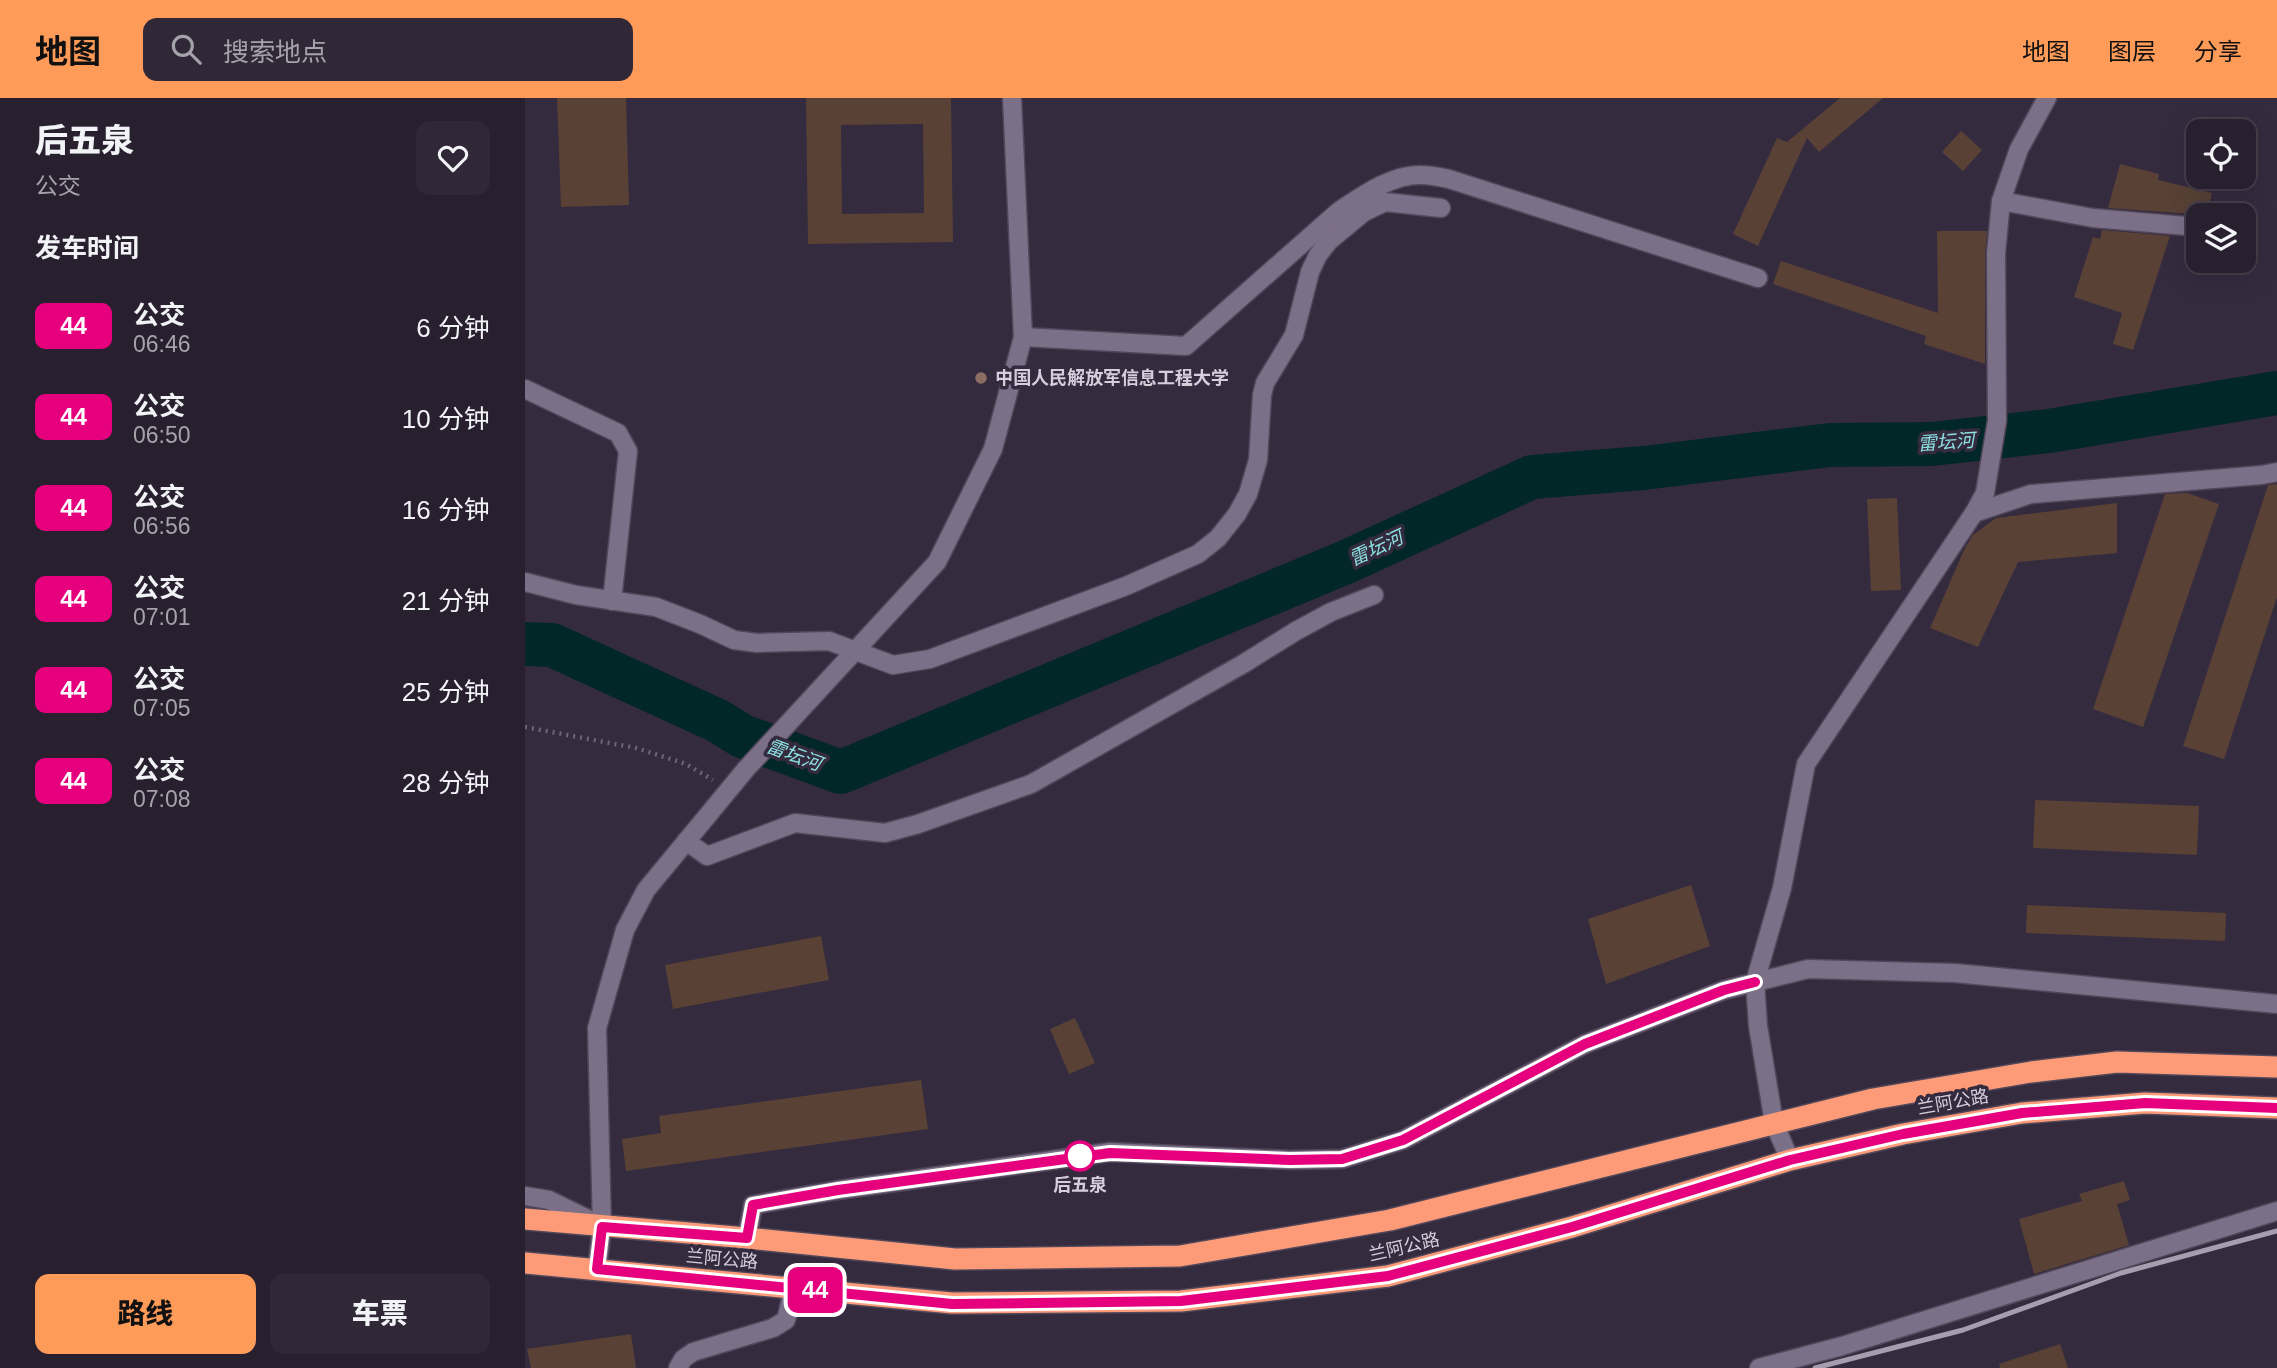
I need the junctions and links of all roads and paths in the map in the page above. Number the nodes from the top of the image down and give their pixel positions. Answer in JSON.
{"nodes":[{"id":1,"x":1012,"y":98,"type":"edge"},
{"id":2,"x":2047,"y":98,"type":"edge"},
{"id":3,"x":2001,"y":201,"type":"junction"},
{"id":4,"x":1441,"y":208,"type":"dead end"},
{"id":5,"x":2186,"y":226,"type":"edge"},
{"id":6,"x":1758,"y":278,"type":"dead end"},
{"id":7,"x":1023,"y":337,"type":"junction"},
{"id":8,"x":525,"y":389,"type":"edge"},
{"id":9,"x":2277,"y":472,"type":"edge"},
{"id":10,"x":1974,"y":513,"type":"junction"},
{"id":11,"x":525,"y":582,"type":"edge"},
{"id":12,"x":1374,"y":595,"type":"dead end"},
{"id":13,"x":612,"y":601,"type":"junction"},
{"id":14,"x":854,"y":652,"type":"junction"},
{"id":15,"x":525,"y":727,"type":"edge"},
{"id":16,"x":728,"y":790,"type":"junction"},
{"id":17,"x":686,"y":841,"type":"junction"},
{"id":18,"x":1755,"y":982,"type":"junction"},
{"id":19,"x":2277,"y":1004,"type":"edge"},
{"id":20,"x":2277,"y":1067,"type":"edge"},
{"id":21,"x":2277,"y":1108,"type":"edge"},
{"id":22,"x":1774,"y":1123,"type":"junction"},
{"id":23,"x":1790,"y":1160,"type":"junction"},
{"id":24,"x":525,"y":1196,"type":"edge"},
{"id":25,"x":2277,"y":1211,"type":"edge"},
{"id":26,"x":525,"y":1219,"type":"edge"},
{"id":27,"x":602,"y":1227,"type":"junction"},
{"id":28,"x":747,"y":1238,"type":"junction"},
{"id":29,"x":525,"y":1263,"type":"edge"},
{"id":30,"x":597,"y":1269,"type":"junction"},
{"id":31,"x":794,"y":1287,"type":"junction"},
{"id":32,"x":678,"y":1368,"type":"edge"},
{"id":33,"x":1759,"y":1368,"type":"edge"}],
"edges":[{"from":1,"to":7,"type":"street"},
{"from":2,"to":3,"type":"street"},
{"from":3,"to":5,"type":"street"},
{"from":3,"to":10,"type":"street"},
{"from":4,"to":14,"type":"street"},
{"from":6,"to":7,"type":"street"},
{"from":7,"to":14,"type":"street"},
{"from":8,"to":13,"type":"street"},
{"from":9,"to":10,"type":"street"},
{"from":10,"to":18,"type":"street"},
{"from":11,"to":13,"type":"street"},
{"from":12,"to":17,"type":"street"},
{"from":13,"to":14,"type":"street"},
{"from":14,"to":16,"type":"street"},
{"from":15,"to":16,"type":"path"},
{"from":16,"to":17,"type":"street"},
{"from":17,"to":27,"type":"street"},
{"from":18,"to":19,"type":"street"},
{"from":18,"to":22,"type":"street"},
{"from":18,"to":28,"type":"street"},
{"from":20,"to":22,"type":"highway","name":"兰阿公路"},
{"from":21,"to":23,"type":"highway","name":"兰阿公路"},
{"from":22,"to":23,"type":"street"},
{"from":22,"to":28,"type":"highway","name":"兰阿公路"},
{"from":23,"to":31,"type":"highway","name":"兰阿公路"},
{"from":24,"to":27,"type":"street"},
{"from":25,"to":33,"type":"street"},
{"from":26,"to":27,"type":"highway","name":"兰阿公路"},
{"from":27,"to":28,"type":"highway","name":"兰阿公路"},
{"from":27,"to":30,"type":"street"},
{"from":29,"to":30,"type":"highway","name":"兰阿公路"},
{"from":30,"to":31,"type":"highway","name":"兰阿公路"},
{"from":31,"to":32,"type":"street"}]}
